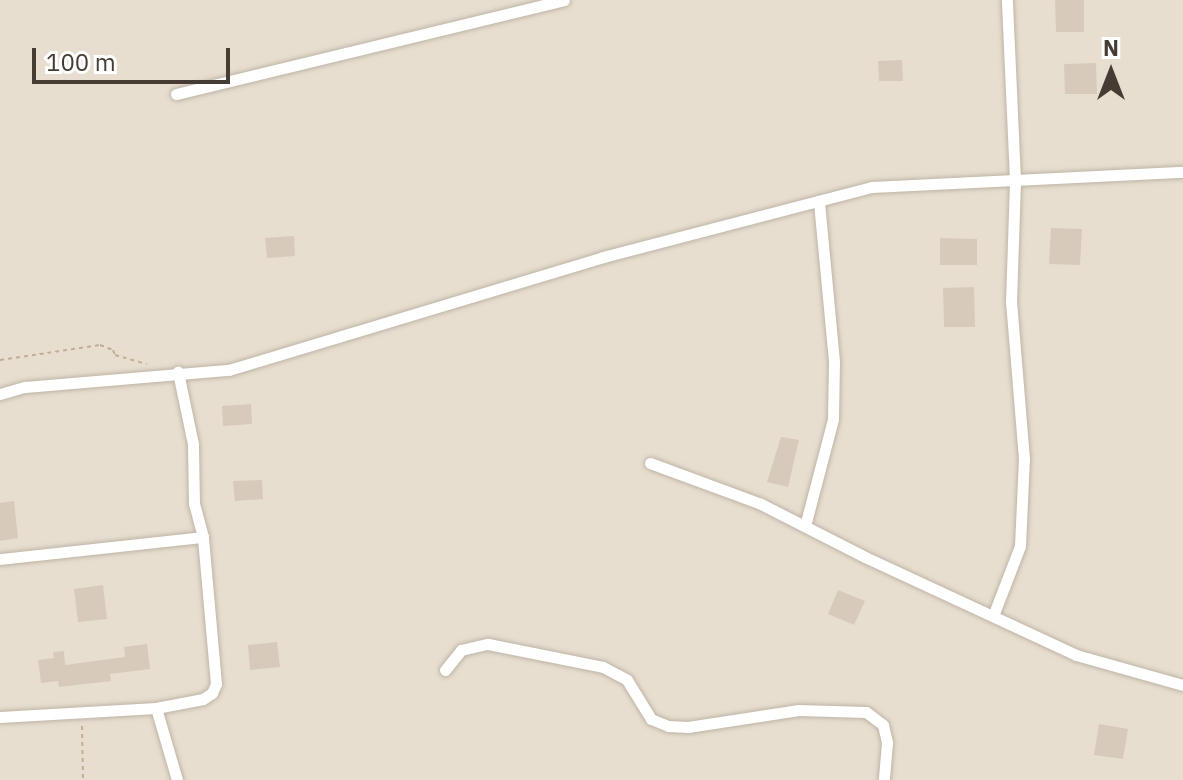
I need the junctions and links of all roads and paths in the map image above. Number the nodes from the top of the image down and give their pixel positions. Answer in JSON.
{"nodes":[{"id":1,"x":564,"y":0,"type":"edge"},
{"id":2,"x":1007,"y":0,"type":"edge"},
{"id":3,"x":176,"y":94,"type":"dead end"},
{"id":4,"x":1183,"y":172,"type":"edge"},
{"id":5,"x":1015,"y":179,"type":"junction"},
{"id":6,"x":819,"y":201,"type":"junction"},
{"id":7,"x":0,"y":360,"type":"edge"},
{"id":8,"x":153,"y":366,"type":"dead end"},
{"id":9,"x":178,"y":372,"type":"junction"},
{"id":10,"x":0,"y":394,"type":"edge"},
{"id":11,"x":650,"y":463,"type":"dead end"},
{"id":12,"x":805,"y":526,"type":"junction"},
{"id":13,"x":203,"y":537,"type":"junction"},
{"id":14,"x":0,"y":559,"type":"edge"},
{"id":15,"x":993,"y":616,"type":"junction"},
{"id":16,"x":445,"y":670,"type":"dead end"},
{"id":17,"x":1183,"y":685,"type":"edge"},
{"id":18,"x":156,"y":708,"type":"junction"},
{"id":19,"x":82,"y":713,"type":"junction"},
{"id":20,"x":0,"y":717,"type":"edge"},
{"id":21,"x":83,"y":780,"type":"edge"},
{"id":22,"x":177,"y":780,"type":"edge"},
{"id":23,"x":884,"y":780,"type":"edge"}],
"edges":[{"from":1,"to":3,"type":"street"},
{"from":2,"to":5,"type":"street"},
{"from":4,"to":5,"type":"street"},
{"from":5,"to":6,"type":"street"},
{"from":5,"to":15,"type":"street"},
{"from":6,"to":9,"type":"street"},
{"from":6,"to":12,"type":"street"},
{"from":7,"to":8,"type":"path"},
{"from":9,"to":10,"type":"street"},
{"from":9,"to":13,"type":"street"},
{"from":11,"to":12,"type":"street"},
{"from":12,"to":15,"type":"street"},
{"from":13,"to":14,"type":"street"},
{"from":13,"to":18,"type":"street"},
{"from":15,"to":17,"type":"street"},
{"from":16,"to":23,"type":"street"},
{"from":18,"to":19,"type":"street"},
{"from":18,"to":22,"type":"street"},
{"from":19,"to":20,"type":"street"},
{"from":19,"to":21,"type":"path"}]}
